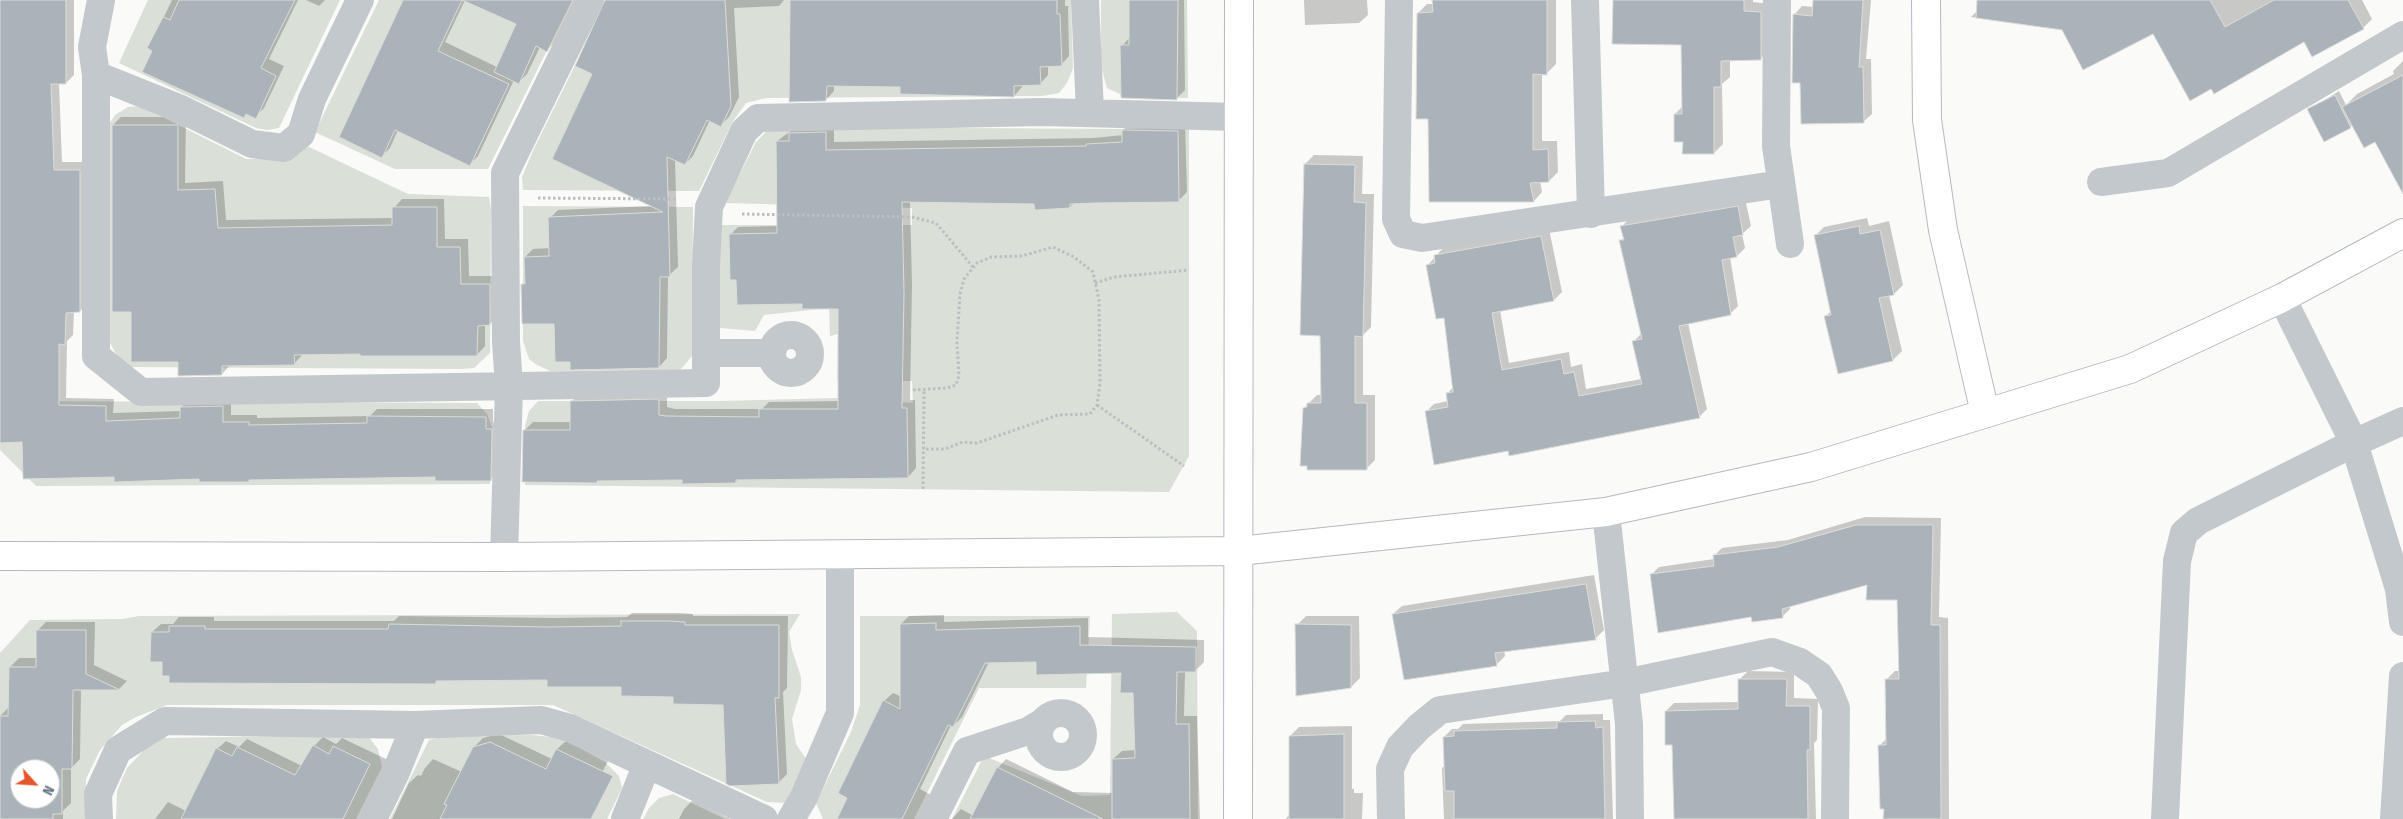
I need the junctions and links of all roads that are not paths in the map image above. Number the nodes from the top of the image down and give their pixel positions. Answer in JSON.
{"nodes":[{"id":1,"x":101,"y":0,"type":"edge"},
{"id":2,"x":360,"y":0,"type":"edge"},
{"id":3,"x":590,"y":0,"type":"edge"},
{"id":4,"x":1085,"y":0,"type":"edge"},
{"id":5,"x":1239,"y":0,"type":"edge"},
{"id":6,"x":1399,"y":0,"type":"edge"},
{"id":7,"x":1585,"y":0,"type":"edge"},
{"id":8,"x":1777,"y":0,"type":"edge"},
{"id":9,"x":1926,"y":0,"type":"edge"},
{"id":10,"x":2403,"y":35,"type":"edge"},
{"id":11,"x":96,"y":75,"type":"junction"},
{"id":12,"x":1090,"y":112,"type":"junction"},
{"id":13,"x":1239,"y":117,"type":"junction"},
{"id":14,"x":2101,"y":182,"type":"dead end"},
{"id":15,"x":1781,"y":184,"type":"junction"},
{"id":16,"x":1591,"y":214,"type":"junction"},
{"id":17,"x":2403,"y":233,"type":"edge"},
{"id":18,"x":1790,"y":244,"type":"dead end"},
{"id":19,"x":2282,"y":298,"type":"junction"},
{"id":20,"x":773,"y":349,"type":"dead end"},
{"id":21,"x":706,"y":353,"type":"junction"},
{"id":22,"x":509,"y":386,"type":"junction"},
{"id":23,"x":1985,"y":413,"type":"junction"},
{"id":24,"x":2403,"y":421,"type":"edge"},
{"id":25,"x":2354,"y":443,"type":"junction"},
{"id":26,"x":1606,"y":512,"type":"junction"},
{"id":27,"x":1239,"y":551,"type":"junction"},
{"id":28,"x":840,"y":554,"type":"junction"},
{"id":29,"x":0,"y":556,"type":"edge"},
{"id":30,"x":504,"y":557,"type":"junction"},
{"id":31,"x":2403,"y":622,"type":"edge"},
{"id":32,"x":2403,"y":676,"type":"edge"},
{"id":33,"x":1625,"y":683,"type":"junction"},
{"id":34,"x":1043,"y":722,"type":"dead end"},
{"id":35,"x":415,"y":725,"type":"junction"},
{"id":36,"x":647,"y":764,"type":"junction"},
{"id":37,"x":99,"y":819,"type":"edge"},
{"id":38,"x":373,"y":819,"type":"edge"},
{"id":39,"x":625,"y":819,"type":"edge"},
{"id":40,"x":764,"y":819,"type":"edge"},
{"id":41,"x":791,"y":819,"type":"edge"},
{"id":42,"x":933,"y":819,"type":"edge"},
{"id":43,"x":1238,"y":819,"type":"edge"},
{"id":44,"x":1391,"y":819,"type":"edge"},
{"id":45,"x":1630,"y":819,"type":"edge"},
{"id":46,"x":1835,"y":819,"type":"edge"},
{"id":47,"x":2165,"y":819,"type":"edge"},
{"id":48,"x":2394,"y":819,"type":"edge"}],
"edges":[{"from":1,"to":11,"type":"street"},
{"from":2,"to":11,"type":"street"},
{"from":3,"to":22,"type":"street"},
{"from":4,"to":12,"type":"street"},
{"from":5,"to":13,"type":"street"},
{"from":6,"to":16,"type":"street"},
{"from":7,"to":16,"type":"street"},
{"from":8,"to":15,"type":"street"},
{"from":9,"to":23,"type":"street"},
{"from":10,"to":14,"type":"street"},
{"from":11,"to":22,"type":"street"},
{"from":12,"to":13,"type":"street"},
{"from":12,"to":21,"type":"street"},
{"from":13,"to":27,"type":"street"},
{"from":15,"to":16,"type":"street"},
{"from":15,"to":18,"type":"street"},
{"from":17,"to":19,"type":"street"},
{"from":19,"to":23,"type":"street"},
{"from":19,"to":25,"type":"street"},
{"from":20,"to":21,"type":"street"},
{"from":21,"to":22,"type":"street"},
{"from":22,"to":30,"type":"street"},
{"from":23,"to":26,"type":"street"},
{"from":24,"to":25,"type":"street"},
{"from":25,"to":31,"type":"street"},
{"from":25,"to":47,"type":"street"},
{"from":26,"to":27,"type":"street"},
{"from":26,"to":33,"type":"street"},
{"from":27,"to":28,"type":"street"},
{"from":27,"to":43,"type":"street"},
{"from":28,"to":30,"type":"street"},
{"from":28,"to":41,"type":"street"},
{"from":29,"to":30,"type":"street"},
{"from":32,"to":48,"type":"street"},
{"from":33,"to":44,"type":"street"},
{"from":33,"to":45,"type":"street"},
{"from":33,"to":46,"type":"street"},
{"from":34,"to":42,"type":"street"},
{"from":35,"to":36,"type":"street"},
{"from":35,"to":37,"type":"street"},
{"from":35,"to":38,"type":"street"},
{"from":36,"to":39,"type":"street"},
{"from":36,"to":40,"type":"street"}]}
